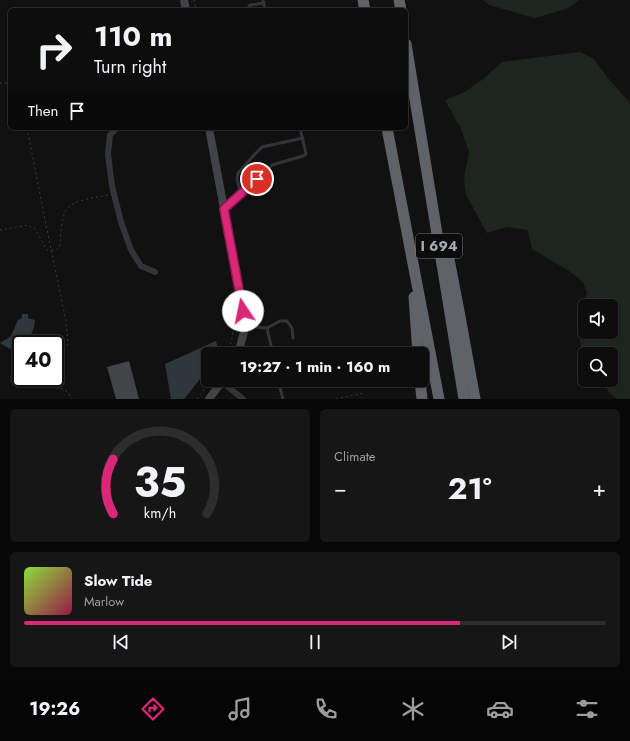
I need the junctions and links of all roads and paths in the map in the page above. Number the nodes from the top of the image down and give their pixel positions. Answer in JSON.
{"nodes":[{"id":1,"x":263,"y":1,"type":"edge"},
{"id":2,"x":248,"y":8,"type":"edge"},
{"id":3,"x":408,"y":56,"type":"edge"},
{"id":4,"x":414,"y":93,"type":"junction"},
{"id":5,"x":27,"y":130,"type":"edge"},
{"id":6,"x":115,"y":130,"type":"edge"},
{"id":7,"x":209,"y":130,"type":"edge"},
{"id":8,"x":301,"y":130,"type":"edge"},
{"id":9,"x":387,"y":130,"type":"edge"},
{"id":10,"x":303,"y":138,"type":"junction"},
{"id":11,"x":114,"y":194,"type":"junction"},
{"id":12,"x":240,"y":194,"type":"junction"},
{"id":13,"x":224,"y":209,"type":"junction"},
{"id":14,"x":0,"y":230,"type":"edge"},
{"id":15,"x":51,"y":250,"type":"junction"},
{"id":16,"x":413,"y":269,"type":"junction"},
{"id":17,"x":154,"y":272,"type":"dead end"},
{"id":18,"x":234,"y":300,"type":"dead end"},
{"id":19,"x":244,"y":326,"type":"junction"},
{"id":20,"x":267,"y":328,"type":"junction"},
{"id":21,"x":293,"y":338,"type":"dead end"},
{"id":22,"x":230,"y":347,"type":"edge"},
{"id":23,"x":240,"y":347,"type":"edge"},
{"id":24,"x":271,"y":347,"type":"edge"},
{"id":25,"x":417,"y":347,"type":"edge"},
{"id":26,"x":64,"y":349,"type":"edge"},
{"id":27,"x":50,"y":387,"type":"edge"},
{"id":28,"x":206,"y":387,"type":"edge"},
{"id":29,"x":218,"y":387,"type":"edge"},
{"id":30,"x":230,"y":387,"type":"edge"},
{"id":31,"x":279,"y":387,"type":"edge"},
{"id":32,"x":421,"y":387,"type":"edge"},
{"id":33,"x":364,"y":393,"type":"dead end"},
{"id":34,"x":72,"y":399,"type":"edge"},
{"id":35,"x":197,"y":399,"type":"edge"},
{"id":36,"x":209,"y":399,"type":"edge"},
{"id":37,"x":243,"y":399,"type":"edge"},
{"id":38,"x":282,"y":399,"type":"edge"},
{"id":39,"x":336,"y":399,"type":"edge"},
{"id":40,"x":422,"y":399,"type":"edge"},
{"id":41,"x":438,"y":399,"type":"edge"},
{"id":42,"x":464,"y":399,"type":"edge"},
{"id":43,"x":475,"y":399,"type":"edge"}],
"edges":[{"from":1,"to":2,"type":"lane"},
{"from":3,"to":4,"type":"highway","number":"I 694"},
{"from":4,"to":42,"type":"highway","number":"I 694"},
{"from":4,"to":43,"type":"highway"},
{"from":5,"to":15,"type":"path"},
{"from":6,"to":11,"type":"street"},
{"from":7,"to":13,"type":"street"},
{"from":8,"to":10,"type":"lane"},
{"from":9,"to":16,"type":"highway","number":"I 694"},
{"from":10,"to":12,"type":"lane"},
{"from":10,"to":12,"type":"lane"},
{"from":11,"to":15,"type":"path"},
{"from":11,"to":17,"type":"street"},
{"from":12,"to":13,"type":"lane"},
{"from":13,"to":19,"type":"street"},
{"from":14,"to":15,"type":"path"},
{"from":15,"to":26,"type":"path"},
{"from":16,"to":25,"type":"highway"},
{"from":16,"to":41,"type":"highway","number":"I 694"},
{"from":18,"to":22,"type":"path"},
{"from":19,"to":20,"type":"lane"},
{"from":19,"to":23,"type":"street"},
{"from":20,"to":21,"type":"lane"},
{"from":20,"to":24,"type":"lane"},
{"from":27,"to":34,"type":"path"},
{"from":28,"to":35,"type":"path"},
{"from":29,"to":36,"type":"street"},
{"from":30,"to":37,"type":"street"},
{"from":31,"to":38,"type":"lane"},
{"from":32,"to":40,"type":"highway"},
{"from":33,"to":39,"type":"path"}]}
